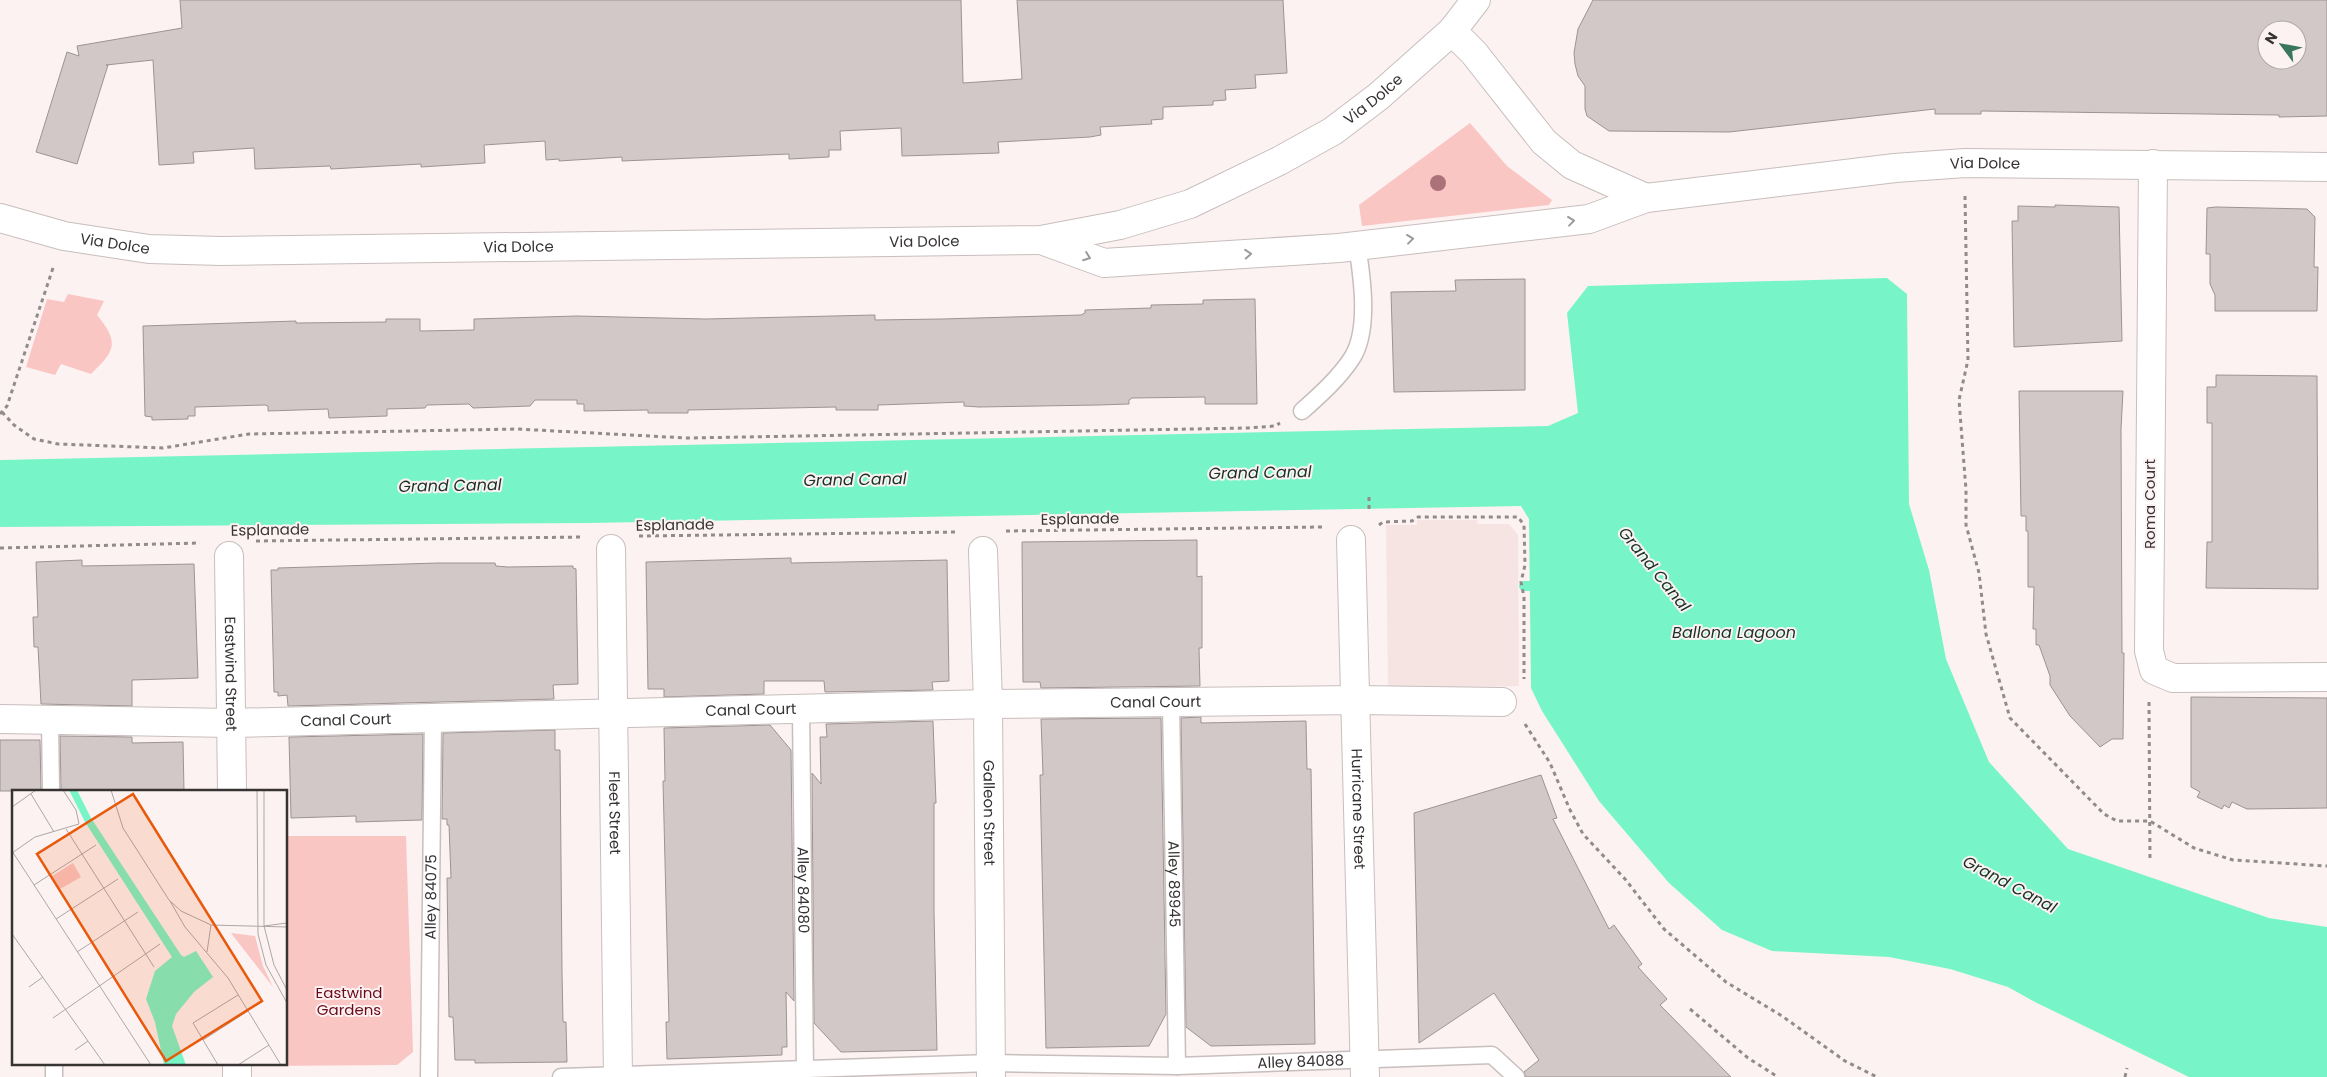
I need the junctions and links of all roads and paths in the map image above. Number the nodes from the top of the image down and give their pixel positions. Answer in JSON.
{"nodes":[{"id":1,"x":1476,"y":0,"type":"edge"},
{"id":2,"x":1452,"y":32,"type":"junction"},
{"id":3,"x":1965,"y":163,"type":"junction"},
{"id":4,"x":2153,"y":164,"type":"junction"},
{"id":5,"x":2327,"y":167,"type":"edge"},
{"id":6,"x":1646,"y":198,"type":"junction"},
{"id":7,"x":0,"y":218,"type":"edge"},
{"id":8,"x":64,"y":236,"type":"junction"},
{"id":9,"x":1041,"y":240,"type":"junction"},
{"id":10,"x":1357,"y":245,"type":"junction"},
{"id":11,"x":1302,"y":411,"type":"joint"},
{"id":12,"x":1,"y":413,"type":"edge"},
{"id":13,"x":1378,"y":526,"type":"dead end"},
{"id":14,"x":1002,"y":531,"type":"dead end"},
{"id":15,"x":963,"y":532,"type":"dead end"},
{"id":16,"x":1341,"y":534,"type":"joint"},
{"id":17,"x":611,"y":541,"type":"junction"},
{"id":18,"x":229,"y":547,"type":"junction"},
{"id":19,"x":0,"y":548,"type":"edge"},
{"id":20,"x":983,"y":551,"type":"dead end"},
{"id":21,"x":2154,"y":670,"type":"junction"},
{"id":22,"x":2327,"y":677,"type":"edge"},
{"id":23,"x":1356,"y":700,"type":"junction"},
{"id":24,"x":1507,"y":702,"type":"junction"},
{"id":25,"x":1171,"y":703,"type":"junction"},
{"id":26,"x":988,"y":704,"type":"junction"},
{"id":27,"x":801,"y":709,"type":"junction"},
{"id":28,"x":614,"y":713,"type":"junction"},
{"id":29,"x":432,"y":718,"type":"junction"},
{"id":30,"x":0,"y":719,"type":"edge"},
{"id":31,"x":50,"y":720,"type":"junction"},
{"id":32,"x":231,"y":723,"type":"junction"},
{"id":33,"x":50,"y":790,"type":"edge"},
{"id":34,"x":232,"y":790,"type":"edge"},
{"id":35,"x":2150,"y":821,"type":"junction"},
{"id":36,"x":2150,"y":862,"type":"dead end"},
{"id":37,"x":2327,"y":866,"type":"edge"},
{"id":38,"x":1690,"y":1009,"type":"dead end"},
{"id":39,"x":54,"y":1064,"type":"edge"},
{"id":40,"x":237,"y":1064,"type":"edge"},
{"id":41,"x":1177,"y":1066,"type":"junction"},
{"id":42,"x":1365,"y":1068,"type":"edge"},
{"id":43,"x":2127,"y":1068,"type":"dead end"},
{"id":44,"x":991,"y":1070,"type":"edge"},
{"id":45,"x":805,"y":1071,"type":"junction"},
{"id":46,"x":54,"y":1077,"type":"edge"},
{"id":47,"x":237,"y":1077,"type":"edge"},
{"id":48,"x":429,"y":1077,"type":"edge"},
{"id":49,"x":561,"y":1077,"type":"edge"},
{"id":50,"x":618,"y":1077,"type":"edge"},
{"id":51,"x":1516,"y":1077,"type":"edge"},
{"id":52,"x":1778,"y":1077,"type":"edge"},
{"id":53,"x":1877,"y":1077,"type":"edge"},
{"id":54,"x":2125,"y":1077,"type":"edge"}],
"edges":[{"from":1,"to":2,"type":"street","name":"Via Dolce"},
{"from":2,"to":6,"type":"street"},
{"from":2,"to":9,"type":"street","name":"Via Dolce"},
{"from":3,"to":4,"type":"street","name":"Via Dolce"},
{"from":3,"to":6,"type":"street","name":"Via Dolce"},
{"from":3,"to":35,"type":"path"},
{"from":4,"to":5,"type":"street","name":"Via Dolce"},
{"from":4,"to":21,"type":"street","name":"Roma Court"},
{"from":10,"to":6,"type":"street","name":"Via Dolce","one_way":true},
{"from":7,"to":8,"type":"street","name":"Via Dolce"},
{"from":8,"to":9,"type":"street","name":"Via Dolce"},
{"from":8,"to":12,"type":"path"},
{"from":9,"to":10,"type":"street","name":"Via Dolce","one_way":true},
{"from":10,"to":11,"type":"lane"},
{"from":11,"to":12,"type":"path"},
{"from":13,"to":24,"type":"path"},
{"from":14,"to":16,"type":"path","name":"Esplanade"},
{"from":15,"to":17,"type":"path","name":"Esplanade"},
{"from":16,"to":23,"type":"street","name":"Hurricane Street"},
{"from":17,"to":18,"type":"path","name":"Esplanade"},
{"from":17,"to":28,"type":"street","name":"Fleet Street"},
{"from":18,"to":19,"type":"path","name":"Esplanade"},
{"from":18,"to":32,"type":"street","name":"Eastwind Street"},
{"from":20,"to":26,"type":"street","name":"Galleon Street"},
{"from":21,"to":22,"type":"street"},
{"from":21,"to":35,"type":"path"},
{"from":23,"to":24,"type":"street","name":"Canal Court"},
{"from":23,"to":25,"type":"street","name":"Canal Court"},
{"from":23,"to":42,"type":"street","name":"Hurricane Street"},
{"from":24,"to":53,"type":"path"},
{"from":25,"to":26,"type":"street","name":"Canal Court"},
{"from":25,"to":41,"type":"lane","name":"Alley 89945"},
{"from":26,"to":27,"type":"street","name":"Canal Court"},
{"from":26,"to":44,"type":"street","name":"Galleon Street"},
{"from":27,"to":28,"type":"street","name":"Canal Court"},
{"from":27,"to":45,"type":"lane","name":"Alley 84080"},
{"from":28,"to":29,"type":"street","name":"Canal Court"},
{"from":28,"to":50,"type":"street","name":"Fleet Street"},
{"from":29,"to":32,"type":"street","name":"Canal Court"},
{"from":29,"to":48,"type":"lane","name":"Alley 84075"},
{"from":30,"to":31,"type":"street","name":"Canal Court"},
{"from":31,"to":32,"type":"street","name":"Canal Court"},
{"from":31,"to":33,"type":"lane"},
{"from":32,"to":34,"type":"street","name":"Eastwind Street"},
{"from":35,"to":36,"type":"path"},
{"from":35,"to":37,"type":"path"},
{"from":38,"to":52,"type":"path"},
{"from":39,"to":46,"type":"lane"},
{"from":40,"to":47,"type":"street"},
{"from":41,"to":42,"type":"lane","name":"Alley 84088"},
{"from":41,"to":44,"type":"lane","name":"Alley 84088"},
{"from":42,"to":51,"type":"lane","name":"Alley 84088"},
{"from":43,"to":54,"type":"path"},
{"from":44,"to":45,"type":"lane","name":"Alley 84088"},
{"from":45,"to":50,"type":"lane","name":"Alley 84088"},
{"from":49,"to":50,"type":"lane","name":"Alley 84088"}]}
